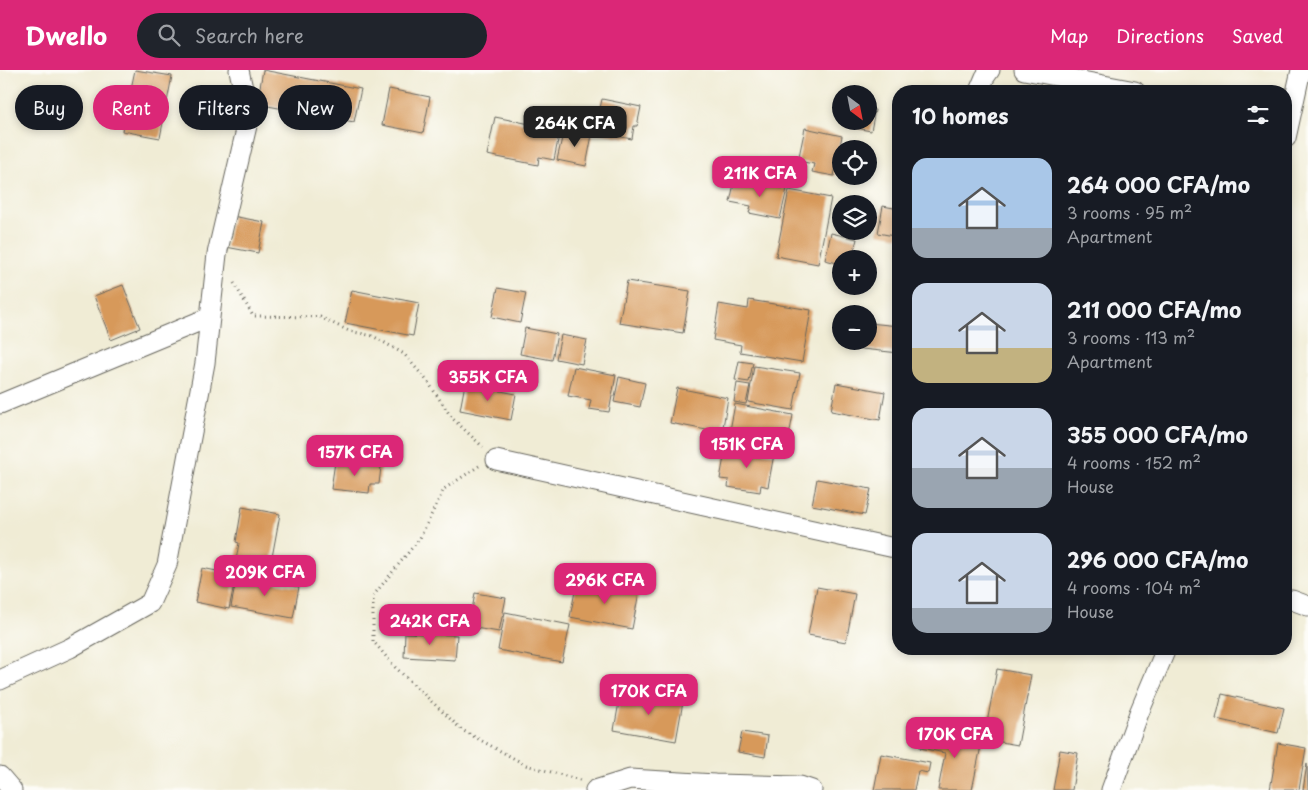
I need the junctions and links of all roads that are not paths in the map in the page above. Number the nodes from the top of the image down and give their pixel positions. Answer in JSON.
{"nodes":[{"id":1,"x":239,"y":70,"type":"edge"},
{"id":2,"x":990,"y":70,"type":"edge"},
{"id":3,"x":1024,"y":70,"type":"edge"},
{"id":4,"x":1301,"y":70,"type":"edge"},
{"id":5,"x":982,"y":85,"type":"edge"},
{"id":6,"x":1103,"y":85,"type":"edge"},
{"id":7,"x":1292,"y":103,"type":"edge"},
{"id":8,"x":210,"y":317,"type":"junction"},
{"id":9,"x":0,"y":404,"type":"edge"},
{"id":10,"x":496,"y":460,"type":"road end"},
{"id":11,"x":892,"y":547,"type":"edge"},
{"id":12,"x":1292,"y":600,"type":"edge"},
{"id":13,"x":1308,"y":606,"type":"edge"},
{"id":14,"x":1163,"y":655,"type":"edge"},
{"id":15,"x":0,"y":680,"type":"edge"},
{"id":16,"x":0,"y":776,"type":"edge"},
{"id":17,"x":600,"y":789,"type":"edge"},
{"id":18,"x":12,"y":790,"type":"edge"},
{"id":19,"x":812,"y":790,"type":"edge"},
{"id":20,"x":1111,"y":790,"type":"edge"}],
"edges":[{"from":1,"to":8,"type":"street"},
{"from":2,"to":5,"type":"street"},
{"from":3,"to":6,"type":"street"},
{"from":4,"to":7,"type":"street"},
{"from":8,"to":9,"type":"street"},
{"from":8,"to":15,"type":"street"},
{"from":10,"to":11,"type":"street"},
{"from":12,"to":13,"type":"street"},
{"from":14,"to":20,"type":"street"},
{"from":16,"to":18,"type":"street"},
{"from":17,"to":19,"type":"street"}]}
